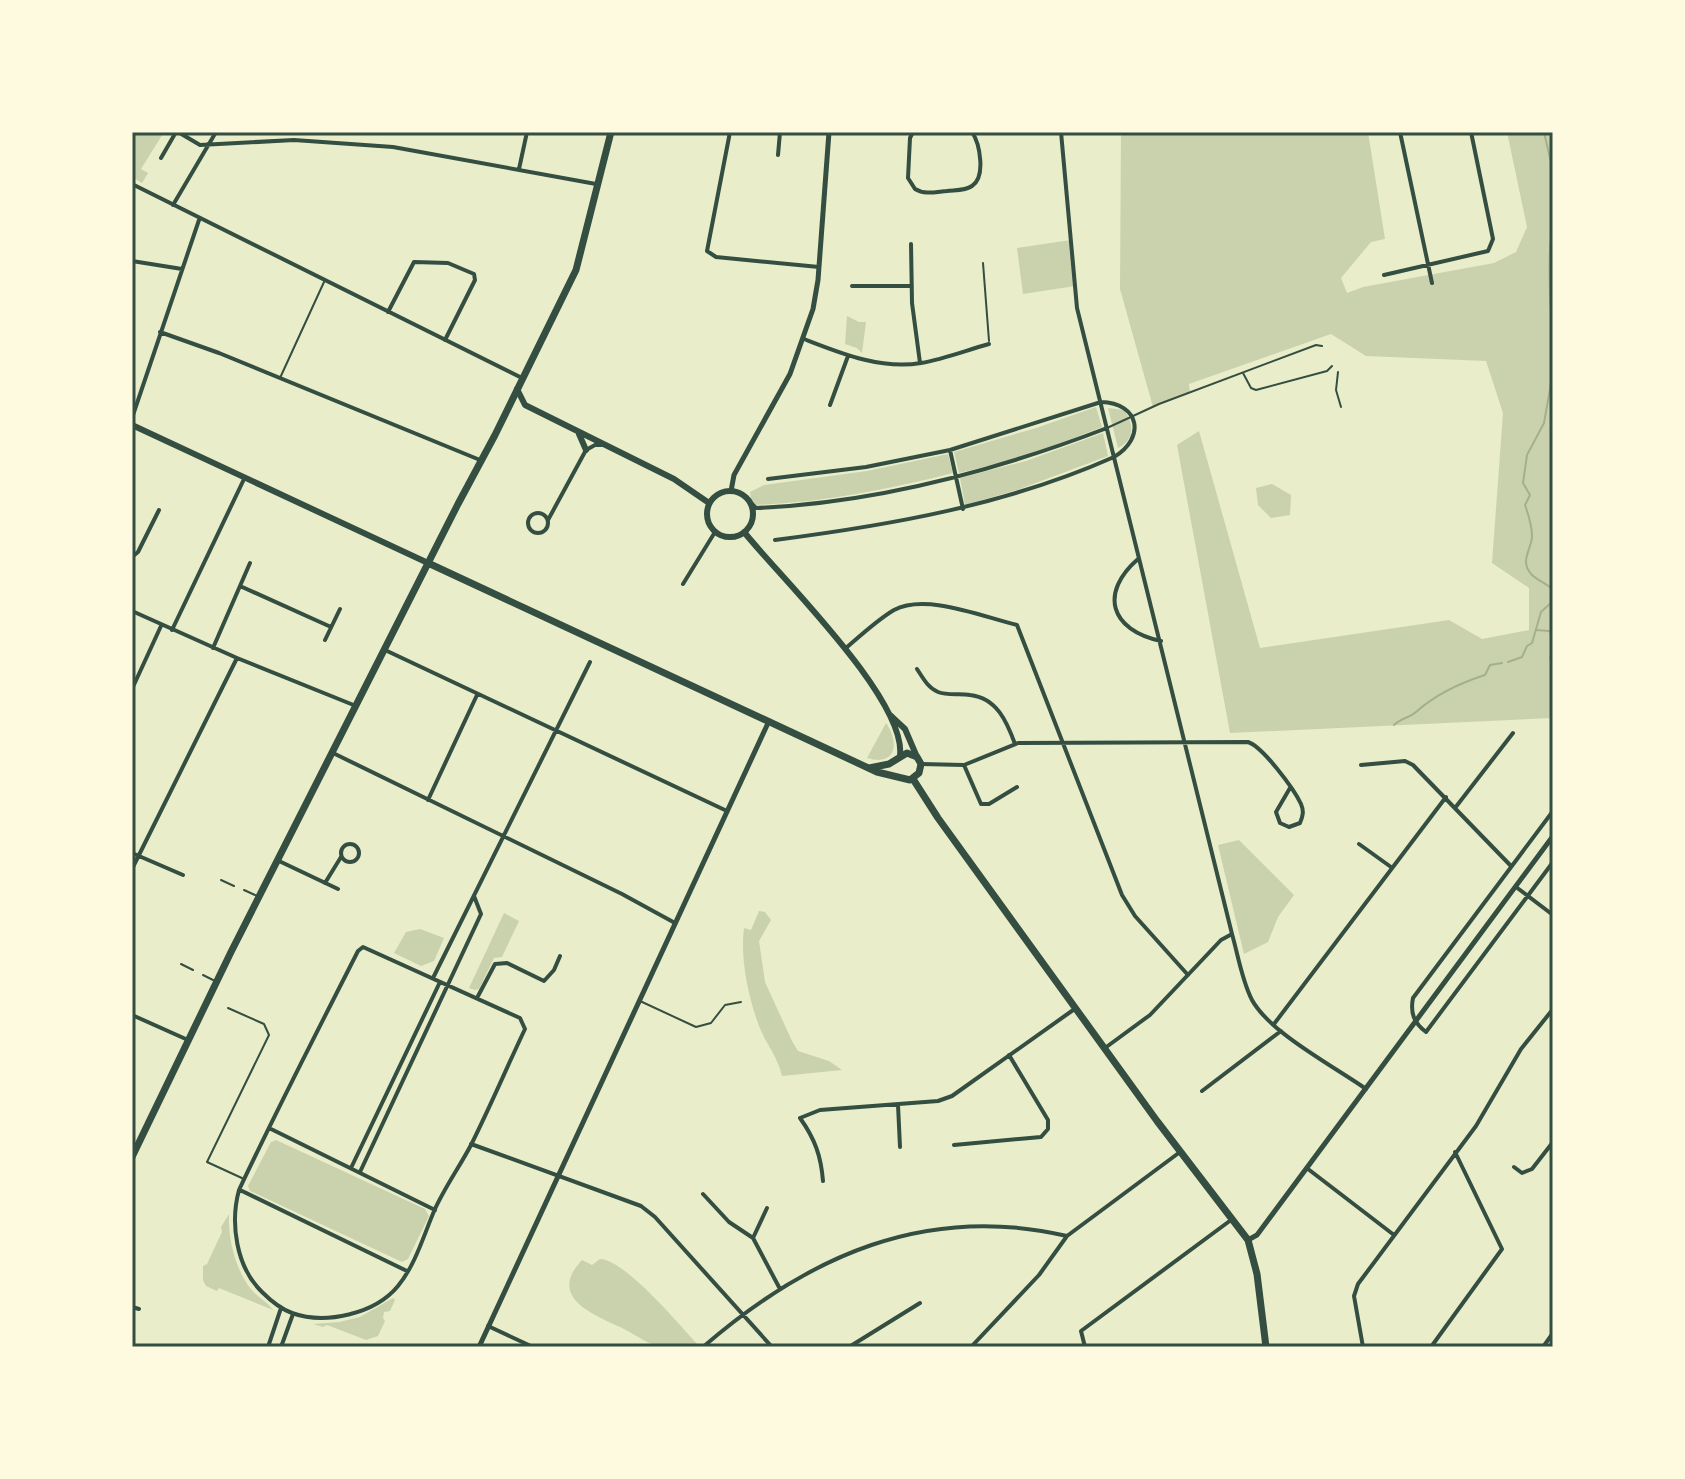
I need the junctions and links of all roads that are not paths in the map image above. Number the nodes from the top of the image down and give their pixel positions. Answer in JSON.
{"nodes":[{"id":1,"x":177,"y":132,"type":"edge"},
{"id":2,"x":216,"y":132,"type":"edge"},
{"id":3,"x":527,"y":132,"type":"edge"},
{"id":4,"x":611,"y":132,"type":"edge"},
{"id":5,"x":730,"y":132,"type":"edge"},
{"id":6,"x":780,"y":132,"type":"edge"},
{"id":7,"x":829,"y":132,"type":"edge"},
{"id":8,"x":913,"y":132,"type":"edge"},
{"id":9,"x":972,"y":132,"type":"edge"},
{"id":10,"x":1061,"y":132,"type":"edge"},
{"id":11,"x":1400,"y":132,"type":"edge"},
{"id":12,"x":1471,"y":132,"type":"edge"},
{"id":13,"x":208,"y":144,"type":"junction"},
{"id":14,"x":778,"y":155,"type":"dead end"},
{"id":15,"x":161,"y":158,"type":"dead end"},
{"id":16,"x":519,"y":169,"type":"junction"},
{"id":17,"x":132,"y":184,"type":"edge"},
{"id":18,"x":598,"y":185,"type":"junction"},
{"id":19,"x":173,"y":205,"type":"junction"},
{"id":20,"x":199,"y":220,"type":"junction"},
{"id":21,"x":911,"y":244,"type":"dead end"},
{"id":22,"x":132,"y":261,"type":"edge"},
{"id":23,"x":983,"y":263,"type":"dead end"},
{"id":24,"x":1429,"y":266,"type":"junction"},
{"id":25,"x":819,"y":267,"type":"junction"},
{"id":26,"x":182,"y":269,"type":"junction"},
{"id":27,"x":1384,"y":275,"type":"dead end"},
{"id":28,"x":324,"y":282,"type":"junction"},
{"id":29,"x":1432,"y":283,"type":"dead end"},
{"id":30,"x":852,"y":286,"type":"dead end"},
{"id":31,"x":912,"y":286,"type":"junction"},
{"id":32,"x":388,"y":312,"type":"junction"},
{"id":33,"x":160,"y":332,"type":"junction"},
{"id":34,"x":804,"y":339,"type":"junction"},
{"id":35,"x":445,"y":340,"type":"junction"},
{"id":36,"x":989,"y":344,"type":"joint"},
{"id":37,"x":1322,"y":346,"type":"dead end"},
{"id":38,"x":848,"y":356,"type":"junction"},
{"id":39,"x":920,"y":363,"type":"junction"},
{"id":40,"x":1332,"y":366,"type":"dead end"},
{"id":41,"x":1338,"y":372,"type":"dead end"},
{"id":42,"x":1243,"y":373,"type":"junction"},
{"id":43,"x":522,"y":378,"type":"junction"},
{"id":44,"x":280,"y":379,"type":"junction"},
{"id":45,"x":517,"y":389,"type":"junction"},
{"id":46,"x":1101,"y":402,"type":"junction"},
{"id":47,"x":830,"y":405,"type":"dead end"},
{"id":48,"x":1341,"y":407,"type":"dead end"},
{"id":49,"x":1132,"y":417,"type":"junction"},
{"id":50,"x":132,"y":418,"type":"edge"},
{"id":51,"x":132,"y":425,"type":"edge"},
{"id":52,"x":1107,"y":428,"type":"junction"},
{"id":53,"x":573,"y":430,"type":"junction"},
{"id":54,"x":602,"y":445,"type":"junction"},
{"id":55,"x":586,"y":450,"type":"junction"},
{"id":56,"x":950,"y":450,"type":"junction"},
{"id":57,"x":1114,"y":457,"type":"junction"},
{"id":58,"x":482,"y":461,"type":"junction"},
{"id":59,"x":957,"y":476,"type":"junction"},
{"id":60,"x":245,"y":477,"type":"junction"},
{"id":61,"x":768,"y":479,"type":"dead end"},
{"id":62,"x":731,"y":491,"type":"junction"},
{"id":63,"x":709,"y":503,"type":"junction"},
{"id":64,"x":752,"y":504,"type":"junction"},
{"id":65,"x":963,"y":509,"type":"junction"},
{"id":66,"x":159,"y":510,"type":"dead end"},
{"id":67,"x":548,"y":520,"type":"junction"},
{"id":68,"x":715,"y":532,"type":"junction"},
{"id":69,"x":744,"y":532,"type":"junction"},
{"id":70,"x":775,"y":540,"type":"dead end"},
{"id":71,"x":132,"y":557,"type":"edge"},
{"id":72,"x":1138,"y":559,"type":"junction"},
{"id":73,"x":250,"y":563,"type":"dead end"},
{"id":74,"x":428,"y":563,"type":"junction"},
{"id":75,"x":683,"y":584,"type":"dead end"},
{"id":76,"x":240,"y":586,"type":"junction"},
{"id":77,"x":340,"y":609,"type":"dead end"},
{"id":78,"x":132,"y":611,"type":"edge"},
{"id":79,"x":161,"y":625,"type":"junction"},
{"id":80,"x":331,"y":627,"type":"junction"},
{"id":81,"x":172,"y":630,"type":"junction"},
{"id":82,"x":325,"y":640,"type":"dead end"},
{"id":83,"x":1161,"y":641,"type":"junction"},
{"id":84,"x":213,"y":648,"type":"junction"},
{"id":85,"x":845,"y":649,"type":"junction"},
{"id":86,"x":385,"y":650,"type":"junction"},
{"id":87,"x":237,"y":658,"type":"junction"},
{"id":88,"x":590,"y":662,"type":"dead end"},
{"id":89,"x":917,"y":669,"type":"dead end"},
{"id":90,"x":132,"y":689,"type":"edge"},
{"id":91,"x":477,"y":695,"type":"junction"},
{"id":92,"x":356,"y":706,"type":"junction"},
{"id":93,"x":890,"y":715,"type":"junction"},
{"id":94,"x":769,"y":721,"type":"junction"},
{"id":95,"x":555,"y":729,"type":"junction"},
{"id":96,"x":1513,"y":733,"type":"dead end"},
{"id":97,"x":1063,"y":742,"type":"junction"},
{"id":98,"x":1185,"y":742,"type":"junction"},
{"id":99,"x":1015,"y":744,"type":"junction"},
{"id":100,"x":333,"y":753,"type":"junction"},
{"id":101,"x":898,"y":758,"type":"junction"},
{"id":102,"x":919,"y":760,"type":"junction"},
{"id":103,"x":964,"y":765,"type":"junction"},
{"id":104,"x":1361,"y":765,"type":"dead end"},
{"id":105,"x":869,"y":768,"type":"junction"},
{"id":106,"x":903,"y":779,"type":"junction"},
{"id":107,"x":913,"y":779,"type":"junction"},
{"id":108,"x":1017,"y":787,"type":"dead end"},
{"id":109,"x":1290,"y":788,"type":"junction"},
{"id":110,"x":1446,"y":797,"type":"junction"},
{"id":111,"x":428,"y":800,"type":"junction"},
{"id":112,"x":1455,"y":808,"type":"junction"},
{"id":113,"x":727,"y":811,"type":"junction"},
{"id":114,"x":1553,"y":811,"type":"edge"},
{"id":115,"x":1553,"y":836,"type":"edge"},
{"id":116,"x":504,"y":837,"type":"junction"},
{"id":117,"x":1359,"y":844,"type":"dead end"},
{"id":118,"x":132,"y":853,"type":"edge"},
{"id":119,"x":138,"y":856,"type":"junction"},
{"id":120,"x":341,"y":857,"type":"junction"},
{"id":121,"x":278,"y":860,"type":"junction"},
{"id":122,"x":1553,"y":862,"type":"edge"},
{"id":123,"x":1512,"y":866,"type":"junction"},
{"id":124,"x":1391,"y":867,"type":"junction"},
{"id":125,"x":132,"y":869,"type":"edge"},
{"id":126,"x":183,"y":875,"type":"dead end"},
{"id":127,"x":221,"y":880,"type":"dead end"},
{"id":128,"x":325,"y":883,"type":"junction"},
{"id":129,"x":234,"y":886,"type":"dead end"},
{"id":130,"x":1516,"y":887,"type":"junction"},
{"id":131,"x":338,"y":889,"type":"dead end"},
{"id":132,"x":244,"y":890,"type":"dead end"},
{"id":133,"x":1528,"y":895,"type":"junction"},
{"id":134,"x":474,"y":896,"type":"junction"},
{"id":135,"x":259,"y":897,"type":"junction"},
{"id":136,"x":1553,"y":915,"type":"edge"},
{"id":137,"x":676,"y":924,"type":"junction"},
{"id":138,"x":1232,"y":934,"type":"junction"},
{"id":139,"x":560,"y":956,"type":"dead end"},
{"id":140,"x":181,"y":964,"type":"dead end"},
{"id":141,"x":193,"y":970,"type":"dead end"},
{"id":142,"x":203,"y":975,"type":"dead end"},
{"id":143,"x":1188,"y":975,"type":"junction"},
{"id":144,"x":433,"y":978,"type":"junction"},
{"id":145,"x":440,"y":981,"type":"junction"},
{"id":146,"x":218,"y":982,"type":"junction"},
{"id":147,"x":448,"y":985,"type":"junction"},
{"id":148,"x":477,"y":999,"type":"junction"},
{"id":149,"x":639,"y":1001,"type":"junction"},
{"id":150,"x":741,"y":1002,"type":"dead end"},
{"id":151,"x":228,"y":1008,"type":"dead end"},
{"id":152,"x":1076,"y":1008,"type":"junction"},
{"id":153,"x":1553,"y":1009,"type":"edge"},
{"id":154,"x":132,"y":1015,"type":"edge"},
{"id":155,"x":1415,"y":1022,"type":"junction"},
{"id":156,"x":1274,"y":1024,"type":"junction"},
{"id":157,"x":1281,"y":1031,"type":"junction"},
{"id":158,"x":190,"y":1041,"type":"junction"},
{"id":159,"x":1105,"y":1048,"type":"junction"},
{"id":160,"x":1009,"y":1055,"type":"junction"},
{"id":161,"x":1366,"y":1089,"type":"junction"},
{"id":162,"x":1202,"y":1091,"type":"dead end"},
{"id":163,"x":898,"y":1105,"type":"junction"},
{"id":164,"x":269,"y":1128,"type":"junction"},
{"id":165,"x":1553,"y":1142,"type":"edge"},
{"id":166,"x":471,"y":1144,"type":"junction"},
{"id":167,"x":954,"y":1145,"type":"dead end"},
{"id":168,"x":900,"y":1147,"type":"dead end"},
{"id":169,"x":1180,"y":1152,"type":"junction"},
{"id":170,"x":1455,"y":1152,"type":"junction"},
{"id":171,"x":132,"y":1157,"type":"edge"},
{"id":172,"x":1514,"y":1167,"type":"dead end"},
{"id":173,"x":351,"y":1168,"type":"junction"},
{"id":174,"x":1308,"y":1169,"type":"junction"},
{"id":175,"x":360,"y":1172,"type":"junction"},
{"id":176,"x":558,"y":1176,"type":"junction"},
{"id":177,"x":244,"y":1179,"type":"junction"},
{"id":178,"x":823,"y":1181,"type":"dead end"},
{"id":179,"x":239,"y":1190,"type":"junction"},
{"id":180,"x":703,"y":1194,"type":"dead end"},
{"id":181,"x":767,"y":1208,"type":"dead end"},
{"id":182,"x":435,"y":1210,"type":"junction"},
{"id":183,"x":1231,"y":1220,"type":"junction"},
{"id":184,"x":1394,"y":1235,"type":"junction"},
{"id":185,"x":1067,"y":1236,"type":"junction"},
{"id":186,"x":753,"y":1238,"type":"junction"},
{"id":187,"x":1248,"y":1240,"type":"junction"},
{"id":188,"x":407,"y":1271,"type":"junction"},
{"id":189,"x":780,"y":1290,"type":"junction"},
{"id":190,"x":920,"y":1303,"type":"dead end"},
{"id":191,"x":132,"y":1307,"type":"edge"},
{"id":192,"x":281,"y":1308,"type":"junction"},
{"id":193,"x":139,"y":1309,"type":"dead end"},
{"id":194,"x":743,"y":1313,"type":"junction"},
{"id":195,"x":293,"y":1314,"type":"junction"},
{"id":196,"x":488,"y":1326,"type":"junction"},
{"id":197,"x":1553,"y":1333,"type":"edge"},
{"id":198,"x":268,"y":1347,"type":"edge"},
{"id":199,"x":281,"y":1347,"type":"edge"},
{"id":200,"x":479,"y":1347,"type":"edge"},
{"id":201,"x":533,"y":1347,"type":"edge"},
{"id":202,"x":703,"y":1347,"type":"edge"},
{"id":203,"x":772,"y":1347,"type":"edge"},
{"id":204,"x":849,"y":1347,"type":"edge"},
{"id":205,"x":971,"y":1347,"type":"edge"},
{"id":206,"x":1085,"y":1347,"type":"edge"},
{"id":207,"x":1266,"y":1347,"type":"edge"},
{"id":208,"x":1363,"y":1347,"type":"edge"},
{"id":209,"x":1431,"y":1347,"type":"edge"},
{"id":210,"x":1543,"y":1347,"type":"edge"}],
"edges":[{"from":1,"to":13,"type":"street"},
{"from":1,"to":15,"type":"street"},
{"from":2,"to":13,"type":"street"},
{"from":3,"to":16,"type":"street"},
{"from":4,"to":18,"type":"main road"},
{"from":5,"to":25,"type":"street"},
{"from":6,"to":14,"type":"street"},
{"from":7,"to":25,"type":"street"},
{"from":8,"to":9,"type":"street"},
{"from":10,"to":46,"type":"street"},
{"from":11,"to":24,"type":"street"},
{"from":12,"to":24,"type":"street"},
{"from":13,"to":16,"type":"street"},
{"from":13,"to":19,"type":"street"},
{"from":16,"to":18,"type":"street"},
{"from":17,"to":19,"type":"street"},
{"from":18,"to":43,"type":"main road"},
{"from":19,"to":20,"type":"street"},
{"from":20,"to":26,"type":"street"},
{"from":20,"to":28,"type":"street"},
{"from":21,"to":31,"type":"street"},
{"from":22,"to":26,"type":"street"},
{"from":23,"to":36,"type":"lane"},
{"from":24,"to":27,"type":"street"},
{"from":24,"to":29,"type":"street"},
{"from":25,"to":34,"type":"street"},
{"from":26,"to":33,"type":"street"},
{"from":28,"to":32,"type":"street"},
{"from":28,"to":44,"type":"lane"},
{"from":30,"to":31,"type":"street"},
{"from":31,"to":39,"type":"street"},
{"from":32,"to":35,"type":"street"},
{"from":32,"to":35,"type":"street"},
{"from":33,"to":44,"type":"street"},
{"from":33,"to":50,"type":"street"},
{"from":34,"to":38,"type":"street"},
{"from":34,"to":62,"type":"street"},
{"from":35,"to":43,"type":"street"},
{"from":36,"to":39,"type":"street"},
{"from":37,"to":42,"type":"lane"},
{"from":38,"to":39,"type":"street"},
{"from":38,"to":47,"type":"street"},
{"from":40,"to":42,"type":"lane"},
{"from":41,"to":48,"type":"lane"},
{"from":42,"to":49,"type":"lane"},
{"from":43,"to":45,"type":"main road"},
{"from":44,"to":58,"type":"street"},
{"from":45,"to":53,"type":"main road"},
{"from":45,"to":58,"type":"main road"},
{"from":46,"to":49,"type":"street"},
{"from":46,"to":52,"type":"street"},
{"from":46,"to":56,"type":"street"},
{"from":49,"to":52,"type":"lane"},
{"from":49,"to":57,"type":"street"},
{"from":51,"to":60,"type":"main road"},
{"from":52,"to":57,"type":"street"},
{"from":52,"to":59,"type":"street"},
{"from":53,"to":54,"type":"main road"},
{"from":53,"to":55,"type":"main road"},
{"from":54,"to":55,"type":"street"},
{"from":54,"to":63,"type":"main road"},
{"from":55,"to":67,"type":"street"},
{"from":56,"to":59,"type":"street"},
{"from":56,"to":61,"type":"street"},
{"from":57,"to":65,"type":"street"},
{"from":57,"to":72,"type":"street"},
{"from":58,"to":74,"type":"main road"},
{"from":59,"to":64,"type":"street"},
{"from":59,"to":65,"type":"street"},
{"from":60,"to":74,"type":"main road"},
{"from":60,"to":81,"type":"street"},
{"from":62,"to":63,"type":"main road"},
{"from":62,"to":64,"type":"main road"},
{"from":63,"to":68,"type":"main road"},
{"from":64,"to":69,"type":"main road"},
{"from":65,"to":70,"type":"street"},
{"from":66,"to":71,"type":"street"},
{"from":67,"to":67,"type":"street"},
{"from":68,"to":69,"type":"main road"},
{"from":68,"to":75,"type":"street"},
{"from":69,"to":85,"type":"main road"},
{"from":72,"to":83,"type":"street"},
{"from":72,"to":83,"type":"street"},
{"from":73,"to":76,"type":"street"},
{"from":74,"to":86,"type":"main road"},
{"from":74,"to":94,"type":"main road"},
{"from":76,"to":80,"type":"street"},
{"from":76,"to":84,"type":"street"},
{"from":77,"to":80,"type":"street"},
{"from":78,"to":79,"type":"street"},
{"from":79,"to":81,"type":"street"},
{"from":79,"to":90,"type":"street"},
{"from":80,"to":82,"type":"street"},
{"from":81,"to":84,"type":"street"},
{"from":83,"to":98,"type":"street"},
{"from":84,"to":87,"type":"street"},
{"from":85,"to":93,"type":"main road"},
{"from":85,"to":97,"type":"street"},
{"from":86,"to":91,"type":"street"},
{"from":86,"to":92,"type":"main road"},
{"from":87,"to":92,"type":"street"},
{"from":87,"to":119,"type":"street"},
{"from":88,"to":95,"type":"street"},
{"from":89,"to":99,"type":"street"},
{"from":91,"to":95,"type":"street"},
{"from":91,"to":111,"type":"street"},
{"from":92,"to":100,"type":"main road"},
{"from":93,"to":101,"type":"main road"},
{"from":93,"to":102,"type":"main road"},
{"from":94,"to":105,"type":"main road"},
{"from":94,"to":113,"type":"street"},
{"from":95,"to":113,"type":"street"},
{"from":95,"to":116,"type":"street"},
{"from":96,"to":112,"type":"street"},
{"from":97,"to":98,"type":"street"},
{"from":97,"to":99,"type":"street"},
{"from":97,"to":143,"type":"street"},
{"from":98,"to":109,"type":"street"},
{"from":98,"to":138,"type":"street"},
{"from":99,"to":103,"type":"street"},
{"from":100,"to":111,"type":"street"},
{"from":100,"to":121,"type":"main road"},
{"from":101,"to":102,"type":"main road"},
{"from":101,"to":105,"type":"main road"},
{"from":101,"to":106,"type":"main road"},
{"from":102,"to":103,"type":"street"},
{"from":102,"to":107,"type":"main road"},
{"from":103,"to":108,"type":"street"},
{"from":104,"to":110,"type":"street"},
{"from":105,"to":106,"type":"main road"},
{"from":106,"to":107,"type":"main road"},
{"from":107,"to":152,"type":"main road"},
{"from":109,"to":109,"type":"street"},
{"from":110,"to":112,"type":"street"},
{"from":110,"to":124,"type":"street"},
{"from":111,"to":116,"type":"street"},
{"from":112,"to":123,"type":"street"},
{"from":113,"to":137,"type":"street"},
{"from":114,"to":123,"type":"street"},
{"from":115,"to":130,"type":"street"},
{"from":116,"to":134,"type":"street"},
{"from":116,"to":137,"type":"street"},
{"from":117,"to":124,"type":"street"},
{"from":118,"to":119,"type":"street"},
{"from":119,"to":125,"type":"street"},
{"from":119,"to":126,"type":"street"},
{"from":120,"to":120,"type":"street"},
{"from":120,"to":128,"type":"street"},
{"from":121,"to":128,"type":"street"},
{"from":121,"to":135,"type":"main road"},
{"from":122,"to":133,"type":"street"},
{"from":123,"to":155,"type":"street"},
{"from":124,"to":156,"type":"street"},
{"from":127,"to":129,"type":"lane"},
{"from":128,"to":131,"type":"street"},
{"from":130,"to":133,"type":"street"},
{"from":130,"to":155,"type":"street"},
{"from":132,"to":135,"type":"lane"},
{"from":133,"to":136,"type":"street"},
{"from":133,"to":155,"type":"street"},
{"from":134,"to":144,"type":"street"},
{"from":134,"to":147,"type":"street"},
{"from":135,"to":146,"type":"main road"},
{"from":137,"to":149,"type":"street"},
{"from":138,"to":143,"type":"street"},
{"from":138,"to":156,"type":"street"},
{"from":139,"to":148,"type":"street"},
{"from":140,"to":141,"type":"lane"},
{"from":142,"to":146,"type":"lane"},
{"from":143,"to":159,"type":"street"},
{"from":144,"to":145,"type":"street"},
{"from":144,"to":164,"type":"street"},
{"from":145,"to":147,"type":"street"},
{"from":145,"to":173,"type":"street"},
{"from":146,"to":158,"type":"main road"},
{"from":147,"to":148,"type":"street"},
{"from":147,"to":175,"type":"street"},
{"from":148,"to":166,"type":"street"},
{"from":149,"to":150,"type":"lane"},
{"from":149,"to":176,"type":"street"},
{"from":151,"to":177,"type":"lane"},
{"from":152,"to":159,"type":"main road"},
{"from":152,"to":160,"type":"street"},
{"from":153,"to":170,"type":"street"},
{"from":154,"to":158,"type":"street"},
{"from":155,"to":161,"type":"street"},
{"from":156,"to":157,"type":"street"},
{"from":157,"to":161,"type":"street"},
{"from":157,"to":162,"type":"street"},
{"from":158,"to":171,"type":"main road"},
{"from":159,"to":169,"type":"main road"},
{"from":160,"to":163,"type":"street"},
{"from":160,"to":167,"type":"street"},
{"from":161,"to":174,"type":"street"},
{"from":163,"to":168,"type":"street"},
{"from":163,"to":178,"type":"street"},
{"from":164,"to":173,"type":"street"},
{"from":164,"to":177,"type":"street"},
{"from":165,"to":172,"type":"street"},
{"from":166,"to":176,"type":"street"},
{"from":166,"to":182,"type":"street"},
{"from":169,"to":183,"type":"main road"},
{"from":169,"to":185,"type":"street"},
{"from":170,"to":184,"type":"street"},
{"from":170,"to":209,"type":"street"},
{"from":173,"to":175,"type":"street"},
{"from":174,"to":184,"type":"street"},
{"from":174,"to":187,"type":"street"},
{"from":175,"to":182,"type":"street"},
{"from":176,"to":194,"type":"street"},
{"from":176,"to":196,"type":"street"},
{"from":177,"to":179,"type":"street"},
{"from":179,"to":188,"type":"street"},
{"from":179,"to":192,"type":"street"},
{"from":180,"to":186,"type":"street"},
{"from":181,"to":186,"type":"street"},
{"from":182,"to":188,"type":"street"},
{"from":183,"to":187,"type":"main road"},
{"from":183,"to":206,"type":"street"},
{"from":184,"to":208,"type":"street"},
{"from":185,"to":189,"type":"street"},
{"from":185,"to":205,"type":"street"},
{"from":186,"to":189,"type":"street"},
{"from":187,"to":207,"type":"main road"},
{"from":188,"to":195,"type":"street"},
{"from":189,"to":194,"type":"street"},
{"from":190,"to":204,"type":"street"},
{"from":191,"to":193,"type":"street"},
{"from":192,"to":195,"type":"street"},
{"from":192,"to":198,"type":"street"},
{"from":194,"to":202,"type":"street"},
{"from":194,"to":203,"type":"street"},
{"from":195,"to":199,"type":"street"},
{"from":196,"to":200,"type":"street"},
{"from":196,"to":201,"type":"street"},
{"from":197,"to":210,"type":"street"}]}
